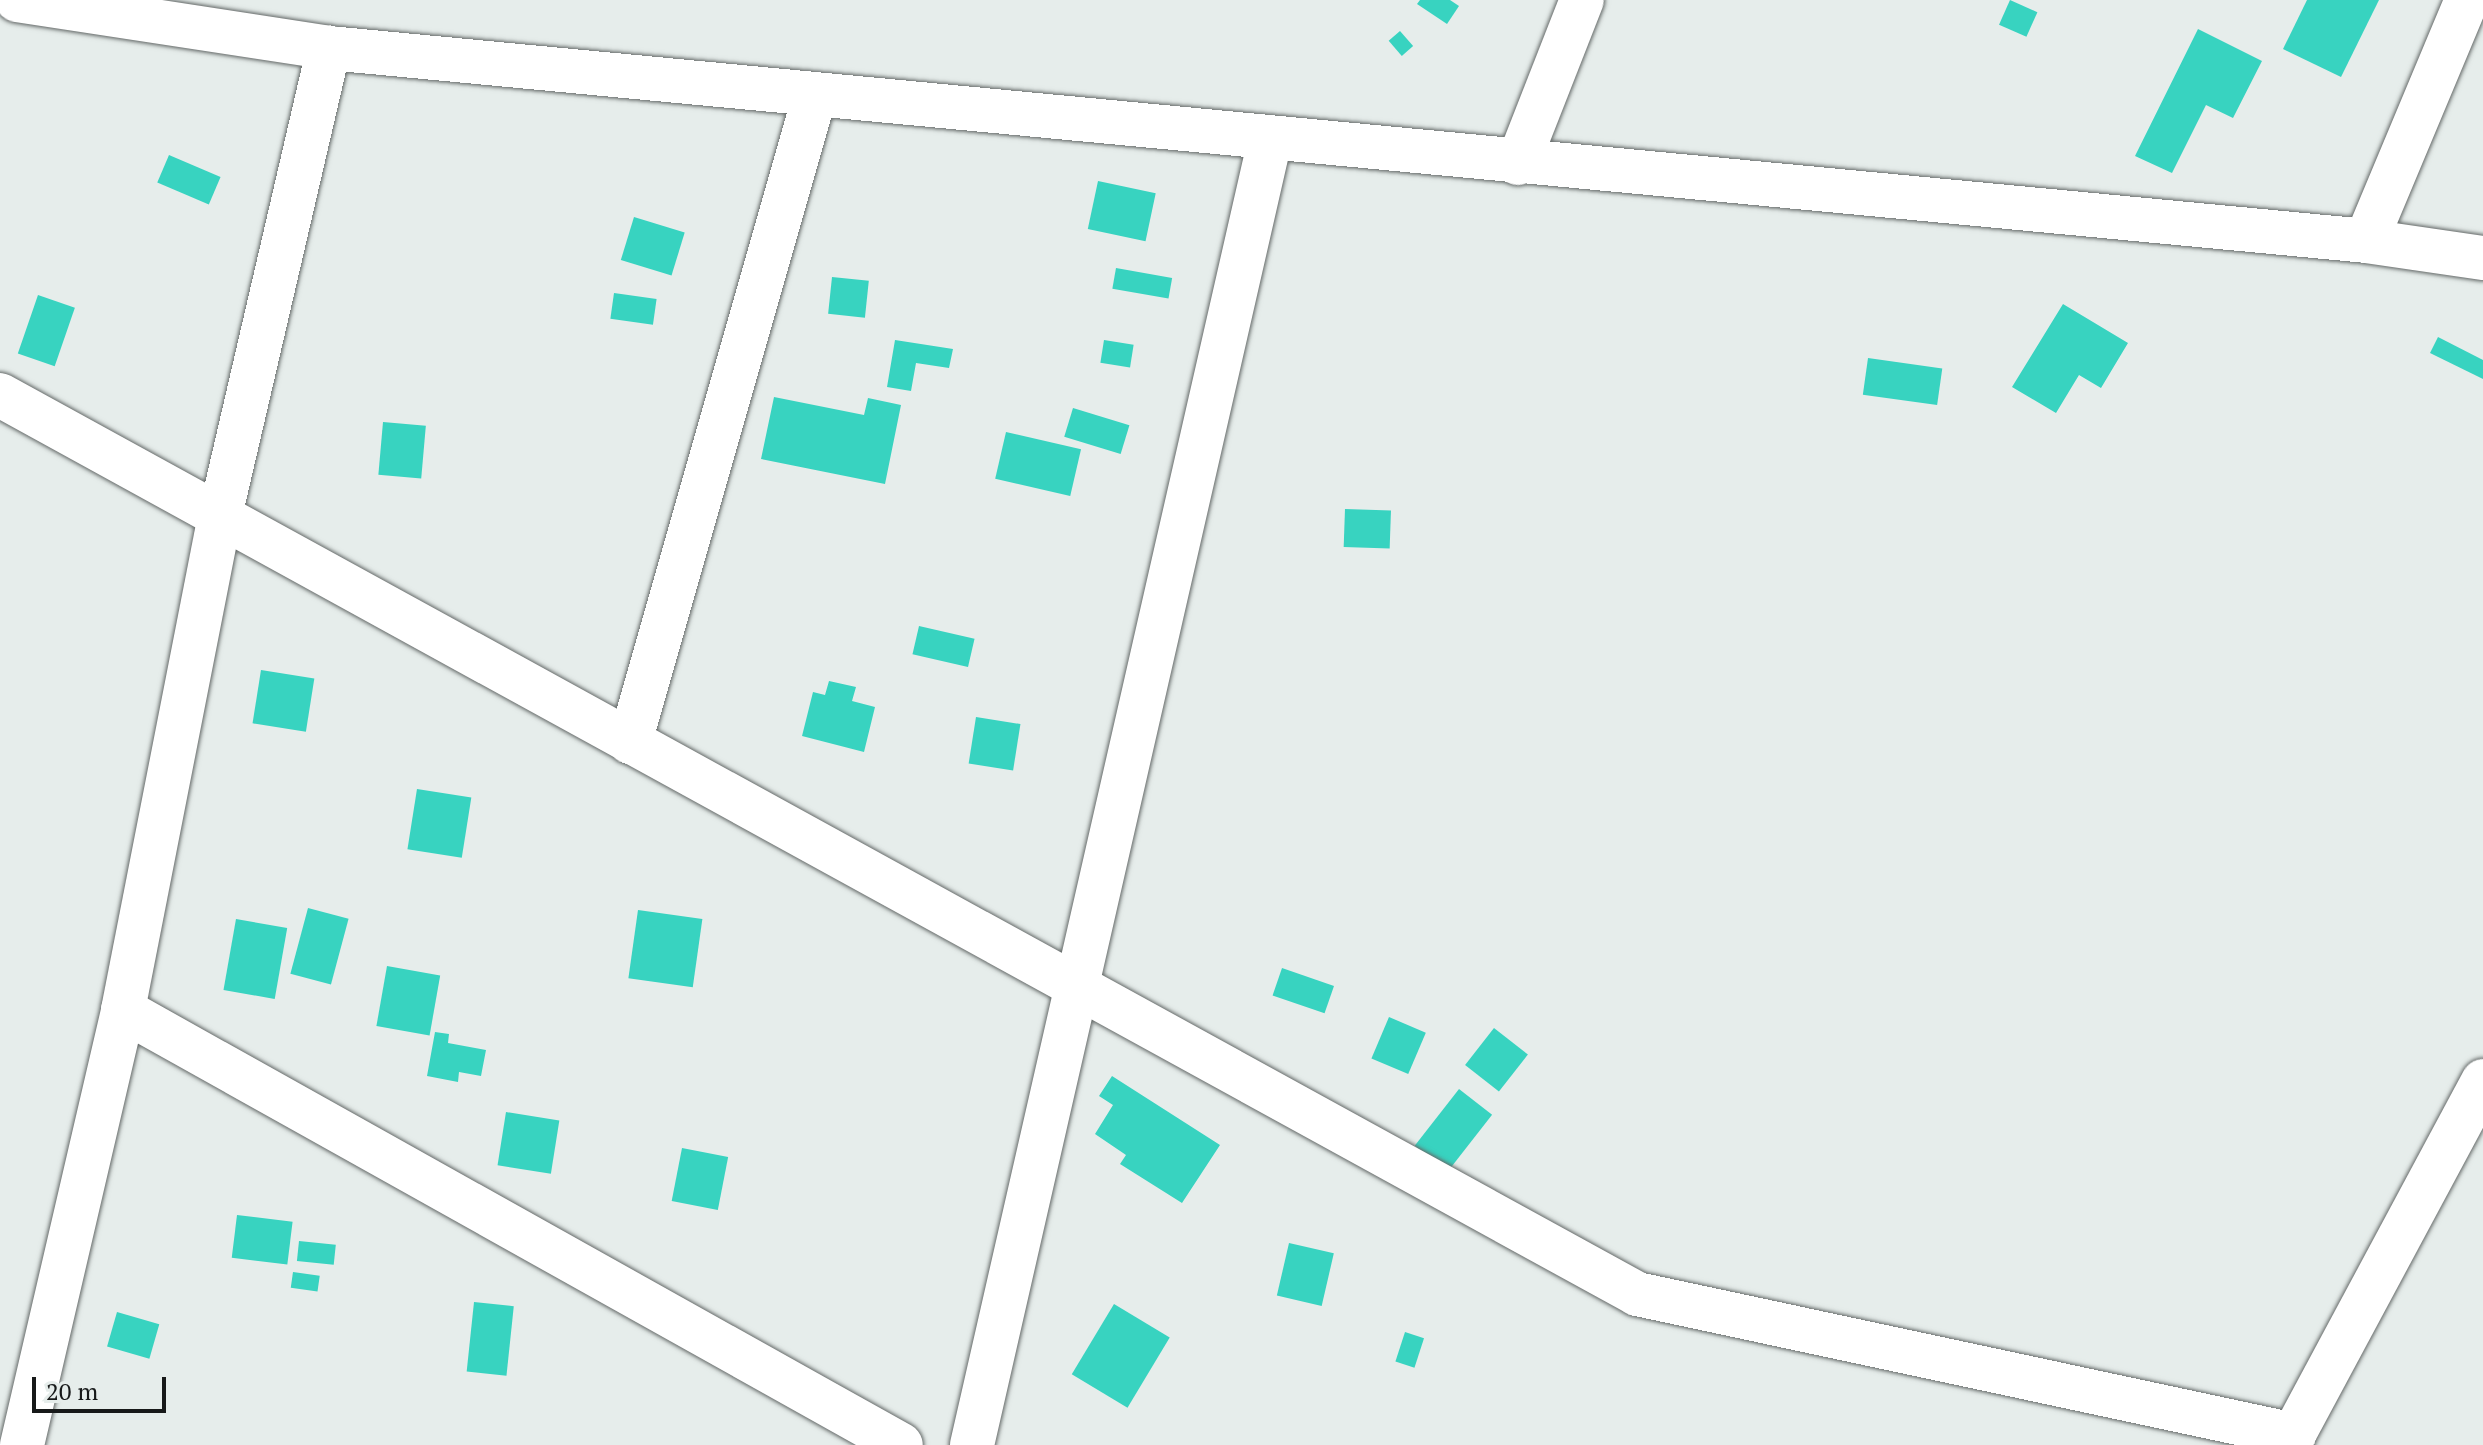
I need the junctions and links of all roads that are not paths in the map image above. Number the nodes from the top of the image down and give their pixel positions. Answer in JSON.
{"nodes":[{"id":1,"x":17,"y":0,"type":"edge"},
{"id":2,"x":1582,"y":0,"type":"edge"},
{"id":3,"x":2467,"y":0,"type":"edge"},
{"id":4,"x":329,"y":48,"type":"junction"},
{"id":5,"x":814,"y":98,"type":"junction"},
{"id":6,"x":1270,"y":140,"type":"junction"},
{"id":7,"x":1518,"y":163,"type":"junction"},
{"id":8,"x":2366,"y":241,"type":"junction"},
{"id":9,"x":2483,"y":258,"type":"edge"},
{"id":10,"x":0,"y":395,"type":"edge"},
{"id":11,"x":219,"y":520,"type":"junction"},
{"id":12,"x":630,"y":742,"type":"junction"},
{"id":13,"x":1077,"y":987,"type":"junction"},
{"id":14,"x":123,"y":1010,"type":"junction"},
{"id":15,"x":2483,"y":1081,"type":"edge"},
{"id":16,"x":2291,"y":1440,"type":"edge"},
{"id":17,"x":22,"y":1445,"type":"edge"},
{"id":18,"x":901,"y":1445,"type":"edge"},
{"id":19,"x":972,"y":1445,"type":"edge"}],
"edges":[{"from":1,"to":4,"type":"street"},
{"from":2,"to":7,"type":"street"},
{"from":3,"to":8,"type":"street"},
{"from":4,"to":5,"type":"street"},
{"from":4,"to":11,"type":"street"},
{"from":5,"to":6,"type":"street"},
{"from":5,"to":12,"type":"street"},
{"from":6,"to":7,"type":"street"},
{"from":6,"to":13,"type":"street"},
{"from":7,"to":8,"type":"street"},
{"from":8,"to":9,"type":"street"},
{"from":10,"to":11,"type":"street"},
{"from":11,"to":12,"type":"street"},
{"from":11,"to":14,"type":"street"},
{"from":12,"to":13,"type":"street"},
{"from":13,"to":16,"type":"street"},
{"from":13,"to":19,"type":"street"},
{"from":14,"to":17,"type":"street"},
{"from":14,"to":18,"type":"street"},
{"from":15,"to":16,"type":"street"}]}
